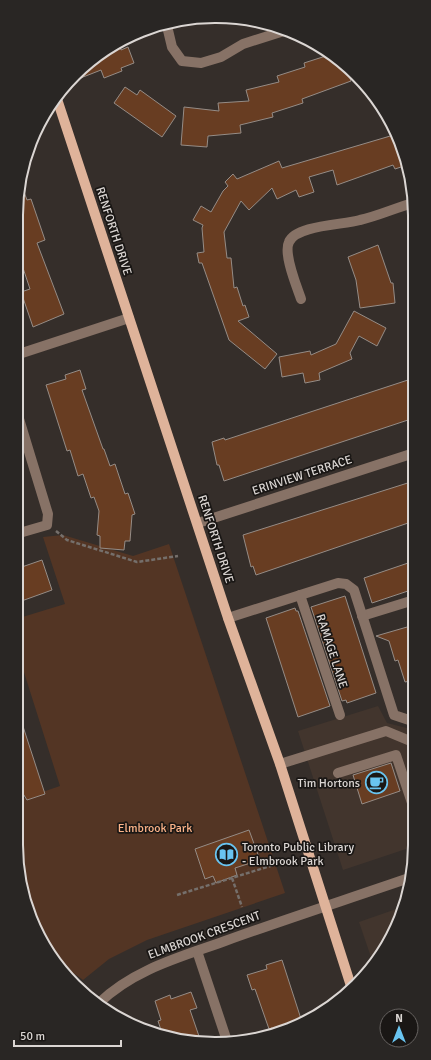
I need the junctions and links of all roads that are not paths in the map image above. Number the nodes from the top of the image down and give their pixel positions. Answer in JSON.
{"nodes":[{"id":1,"x":168,"y":30,"type":"edge"},
{"id":2,"x":277,"y":33,"type":"edge"},
{"id":3,"x":59,"y":104,"type":"edge"},
{"id":4,"x":408,"y":205,"type":"edge"},
{"id":5,"x":301,"y":299,"type":"dead end"},
{"id":6,"x":129,"y":318,"type":"junction"},
{"id":7,"x":23,"y":353,"type":"edge"},
{"id":8,"x":23,"y":432,"type":"edge"},
{"id":9,"x":408,"y":455,"type":"edge"},
{"id":10,"x":198,"y":523,"type":"junction"},
{"id":11,"x":23,"y":532,"type":"edge"},
{"id":12,"x":300,"y":595,"type":"junction"},
{"id":13,"x":408,"y":602,"type":"edge"},
{"id":14,"x":362,"y":616,"type":"junction"},
{"id":15,"x":228,"y":618,"type":"junction"},
{"id":16,"x":340,"y":716,"type":"dead end"},
{"id":17,"x":408,"y":719,"type":"edge"},
{"id":18,"x":408,"y":740,"type":"edge"},
{"id":19,"x":280,"y":764,"type":"junction"},
{"id":20,"x":338,"y":773,"type":"dead end"},
{"id":21,"x":408,"y":791,"type":"edge"},
{"id":22,"x":404,"y":880,"type":"edge"},
{"id":23,"x":326,"y":906,"type":"junction"},
{"id":24,"x":197,"y":951,"type":"junction"},
{"id":25,"x":350,"y":983,"type":"edge"},
{"id":26,"x":102,"y":1000,"type":"edge"},
{"id":27,"x":225,"y":1037,"type":"edge"}],
"edges":[{"from":1,"to":2,"type":"street"},
{"from":3,"to":6,"type":"main road","name":"RENFORTH DRIVE"},
{"from":4,"to":5,"type":"street"},
{"from":6,"to":7,"type":"street"},
{"from":6,"to":10,"type":"main road","name":"RENFORTH DRIVE"},
{"from":8,"to":11,"type":"street"},
{"from":9,"to":10,"type":"street","name":"ERINVIEW TERRACE"},
{"from":10,"to":15,"type":"main road","name":"RENFORTH DRIVE"},
{"from":12,"to":14,"type":"street"},
{"from":12,"to":15,"type":"street"},
{"from":12,"to":16,"type":"street","name":"RAMAGE LANE"},
{"from":13,"to":14,"type":"street"},
{"from":14,"to":17,"type":"street"},
{"from":15,"to":19,"type":"main road","name":"RENFORTH DRIVE"},
{"from":18,"to":19,"type":"street"},
{"from":19,"to":23,"type":"main road","name":"RENFORTH DRIVE"},
{"from":20,"to":21,"type":"street"},
{"from":22,"to":23,"type":"street","name":"ELMBROOK CRESCENT"},
{"from":23,"to":24,"type":"street","name":"ELMBROOK CRESCENT"},
{"from":23,"to":25,"type":"main road","name":"RENFORTH DRIVE"},
{"from":24,"to":26,"type":"street","name":"ELMBROOK CRESCENT"},
{"from":24,"to":27,"type":"street"}]}
